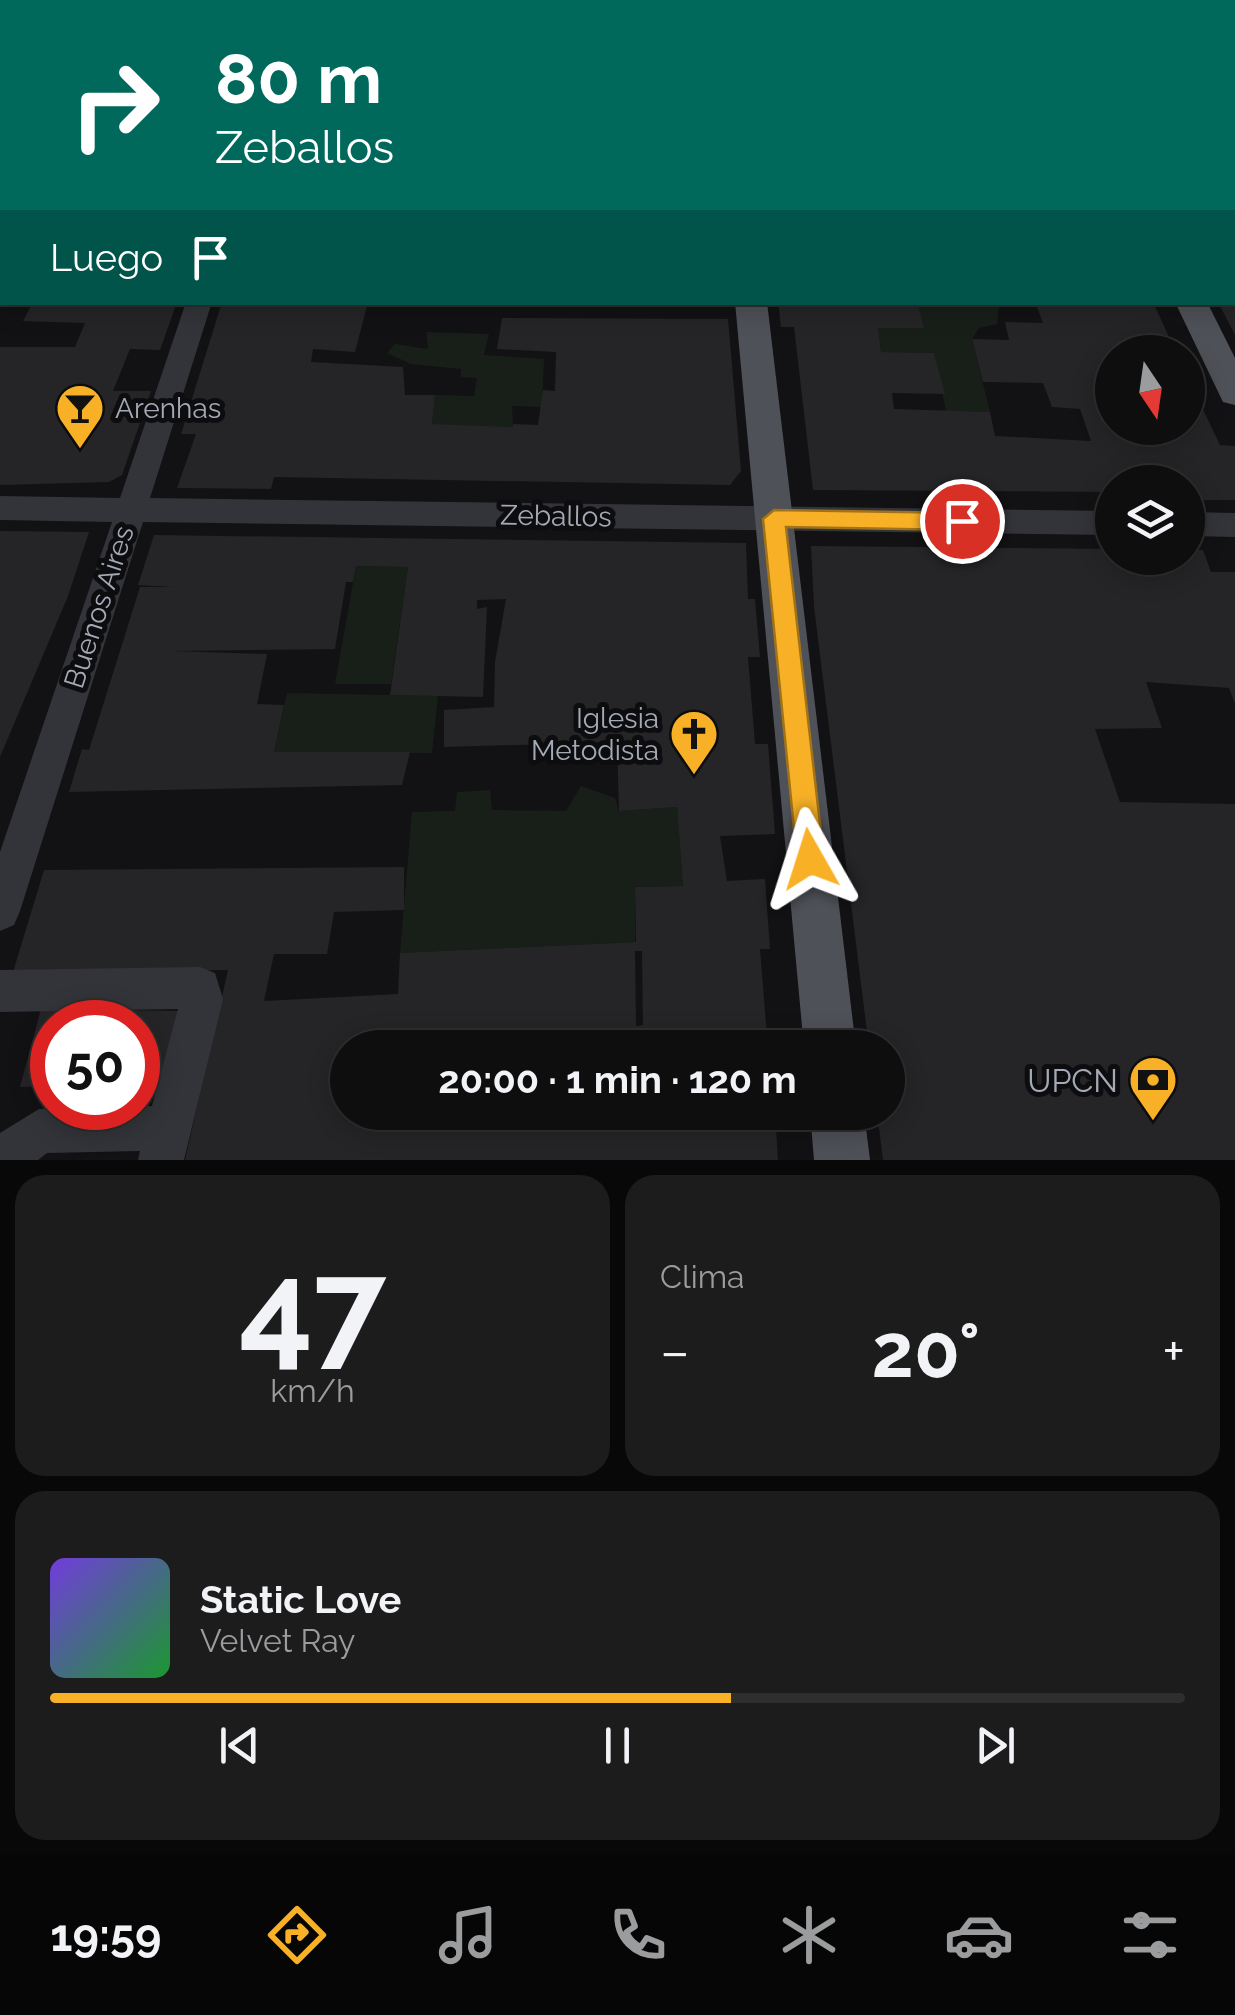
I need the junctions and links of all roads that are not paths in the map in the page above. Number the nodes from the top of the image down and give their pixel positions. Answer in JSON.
{"nodes":[{"id":1,"x":198,"y":305,"type":"edge"},
{"id":2,"x":751,"y":305,"type":"edge"},
{"id":3,"x":1193,"y":305,"type":"edge"},
{"id":4,"x":1235,"y":392,"type":"edge"},
{"id":5,"x":0,"y":508,"type":"edge"},
{"id":6,"x":131,"y":510,"type":"junction"},
{"id":7,"x":774,"y":519,"type":"junction"},
{"id":8,"x":1095,"y":523,"type":"edge"},
{"id":9,"x":1205,"y":524,"type":"edge"},
{"id":10,"x":1235,"y":525,"type":"edge"},
{"id":11,"x":0,"y":911,"type":"edge"},
{"id":12,"x":0,"y":991,"type":"edge"},
{"id":13,"x":828,"y":1030,"type":"edge"},
{"id":14,"x":839,"y":1130,"type":"edge"},
{"id":15,"x":164,"y":1144,"type":"edge"},
{"id":16,"x":2,"y":1160,"type":"edge"},
{"id":17,"x":842,"y":1160,"type":"edge"}],
"edges":[{"from":1,"to":6,"type":"street","name":"Buenos Aires"},
{"from":2,"to":7,"type":"main road"},
{"from":3,"to":4,"type":"main road"},
{"from":5,"to":6,"type":"street","name":"Zeballos"},
{"from":6,"to":7,"type":"street","name":"Zeballos"},
{"from":6,"to":11,"type":"street","name":"Buenos Aires"},
{"from":7,"to":8,"type":"street","name":"Zeballos"},
{"from":7,"to":13,"type":"main road"},
{"from":9,"to":10,"type":"street"},
{"from":12,"to":15,"type":"street"},
{"from":14,"to":17,"type":"main road"},
{"from":15,"to":16,"type":"street"}]}
